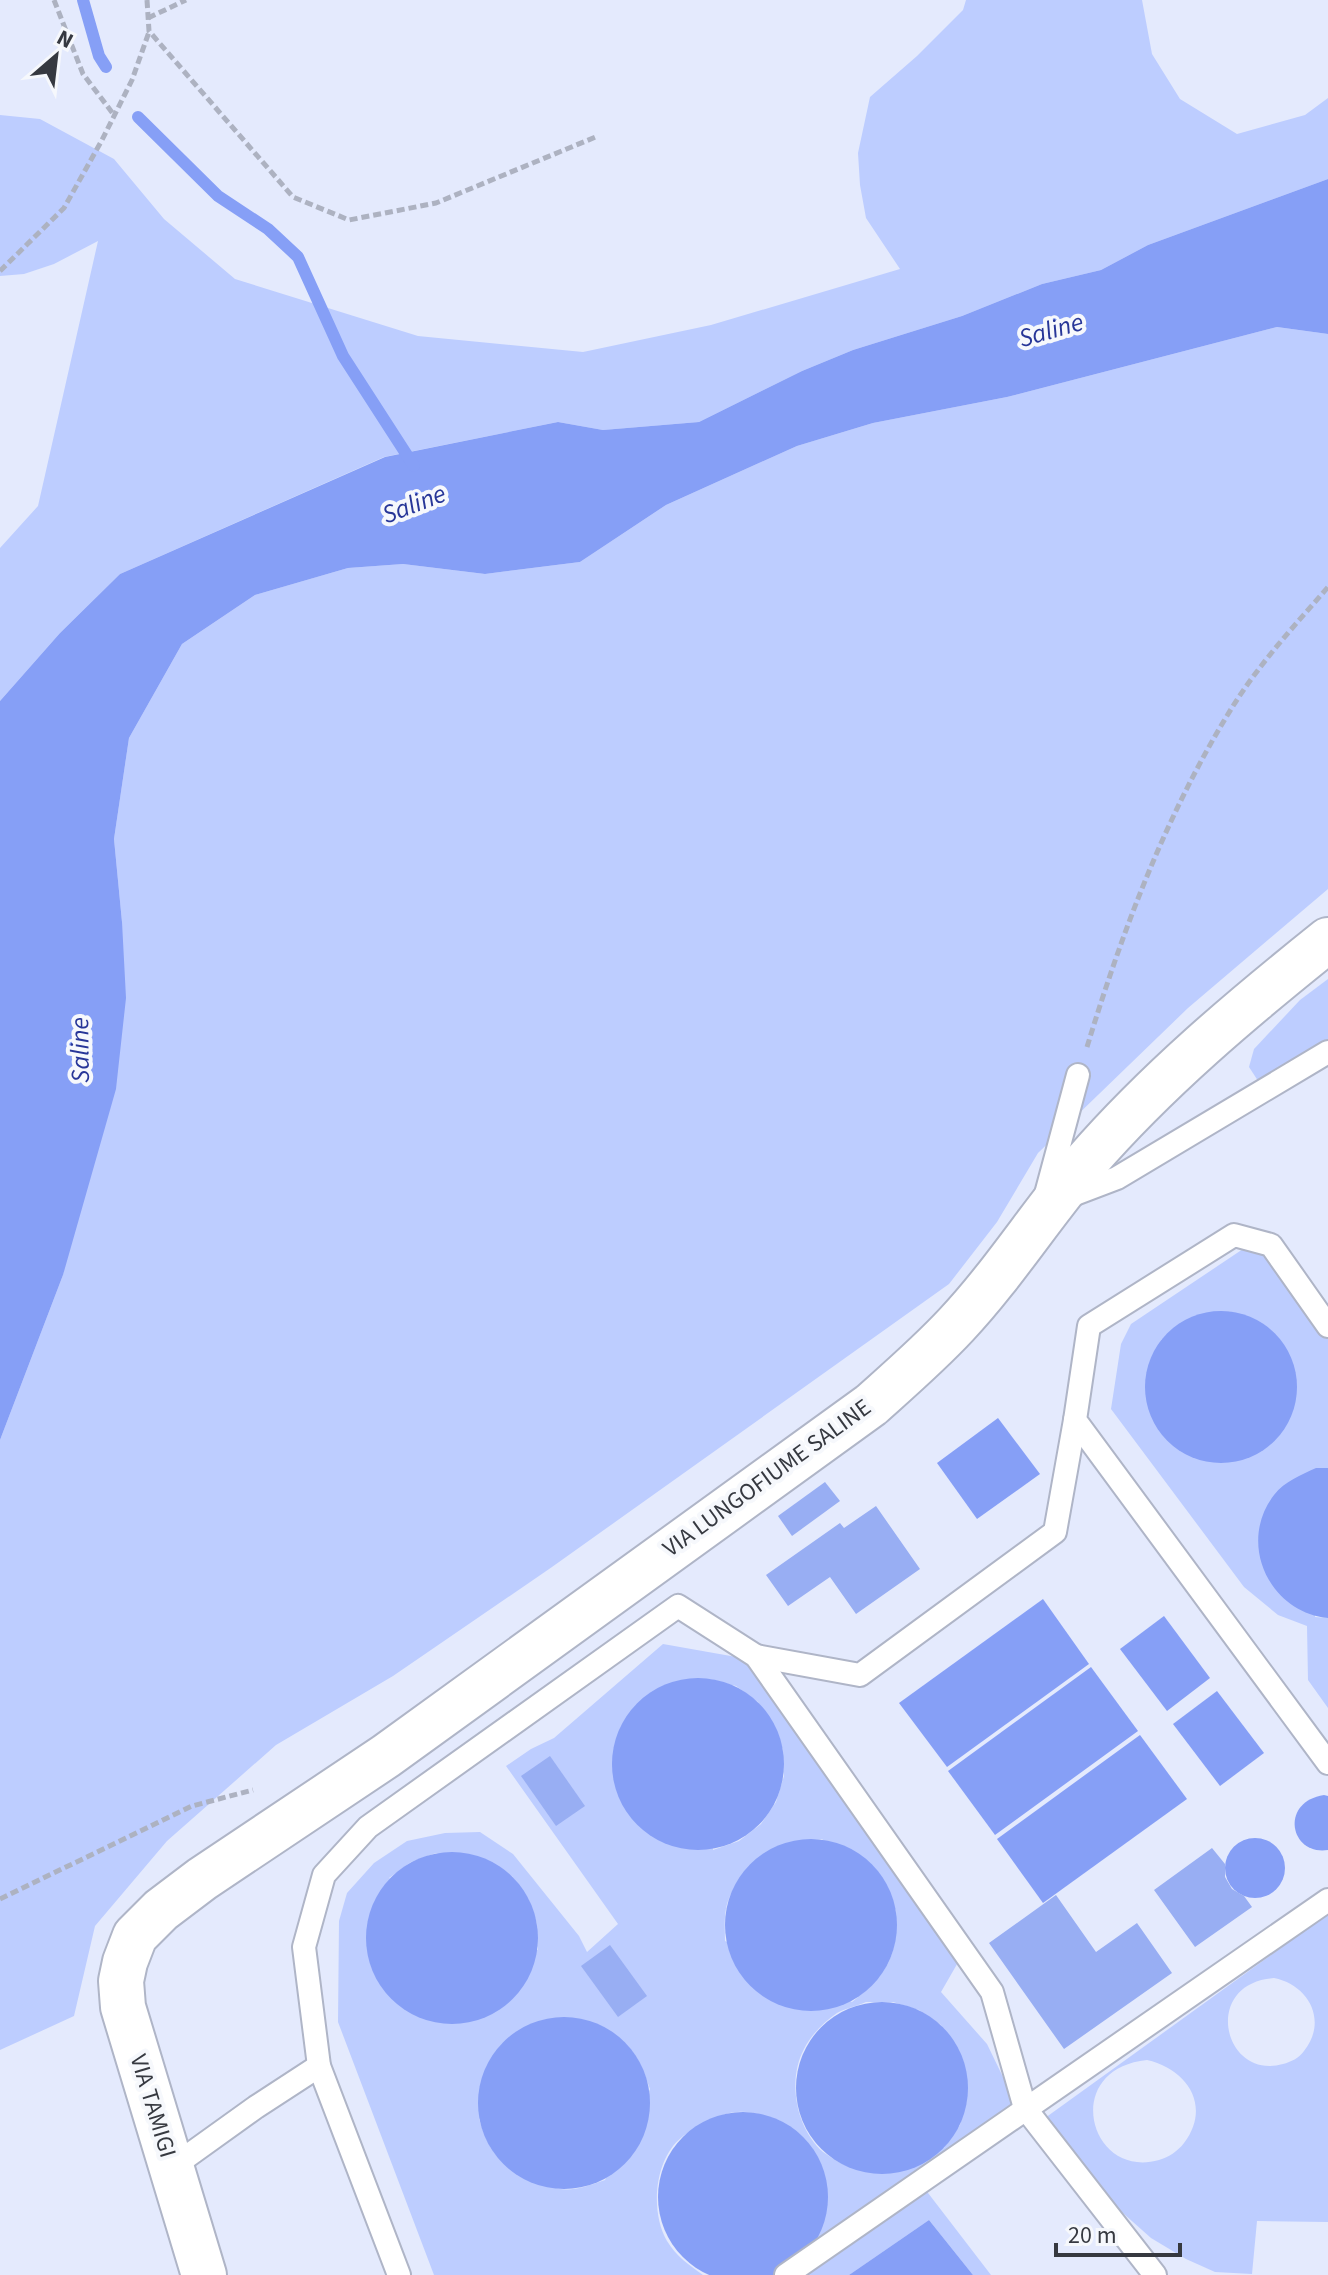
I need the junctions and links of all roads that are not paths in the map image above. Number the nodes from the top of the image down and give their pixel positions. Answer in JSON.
{"nodes":[{"id":1,"x":1328,"y":940,"type":"edge"},
{"id":2,"x":1328,"y":1052,"type":"edge"},
{"id":3,"x":1078,"y":1075,"type":"road end"},
{"id":4,"x":1046,"y":1213,"type":"junction"},
{"id":5,"x":1328,"y":1326,"type":"edge"},
{"id":6,"x":1075,"y":1420,"type":"junction"},
{"id":7,"x":756,"y":1656,"type":"junction"},
{"id":8,"x":1328,"y":1763,"type":"edge"},
{"id":9,"x":1328,"y":1900,"type":"edge"},
{"id":10,"x":135,"y":1936,"type":"joint"},
{"id":11,"x":319,"y":2066,"type":"junction"},
{"id":12,"x":1025,"y":2108,"type":"junction"},
{"id":13,"x":171,"y":2168,"type":"junction"},
{"id":14,"x":204,"y":2275,"type":"edge"},
{"id":15,"x":399,"y":2275,"type":"edge"},
{"id":16,"x":786,"y":2275,"type":"edge"},
{"id":17,"x":1155,"y":2275,"type":"edge"}],
"edges":[{"from":1,"to":4,"type":"street","name":"VIA LUNGOFIUME SALINE"},
{"from":2,"to":4,"type":"lane"},
{"from":3,"to":4,"type":"lane"},
{"from":4,"to":10,"type":"street","name":"VIA LUNGOFIUME SALINE"},
{"from":5,"to":6,"type":"lane"},
{"from":6,"to":7,"type":"lane"},
{"from":6,"to":8,"type":"lane"},
{"from":7,"to":11,"type":"lane"},
{"from":7,"to":12,"type":"lane"},
{"from":9,"to":12,"type":"lane"},
{"from":10,"to":13,"type":"street","name":"VIA TAMIGI"},
{"from":11,"to":13,"type":"lane"},
{"from":11,"to":15,"type":"lane"},
{"from":12,"to":16,"type":"lane"},
{"from":12,"to":17,"type":"lane"},
{"from":13,"to":14,"type":"street","name":"VIA TAMIGI"}]}
